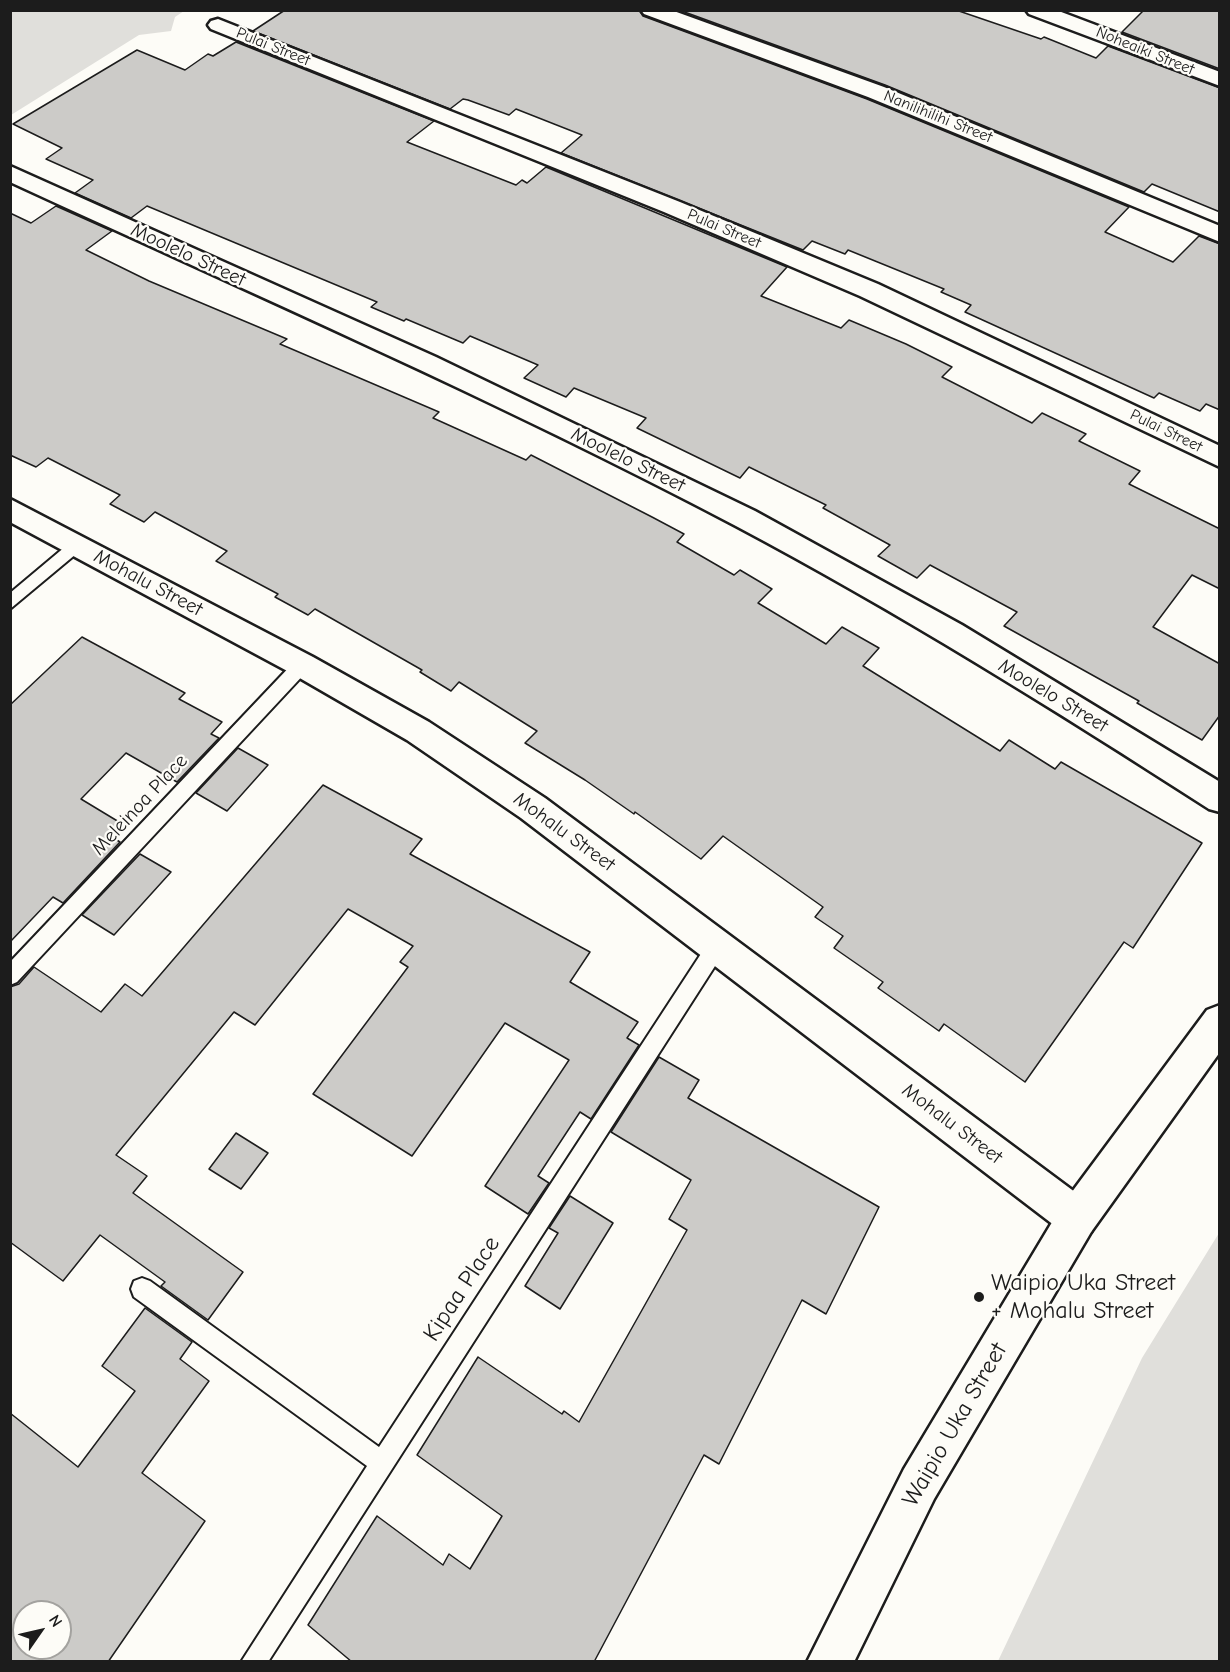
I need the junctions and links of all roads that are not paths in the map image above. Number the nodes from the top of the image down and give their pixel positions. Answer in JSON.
{"nodes":[{"id":1,"x":651,"y":10,"type":"edge"},
{"id":2,"x":1036,"y":10,"type":"edge"},
{"id":3,"x":1098,"y":10,"type":"edge"},
{"id":4,"x":218,"y":25,"type":"dead end"},
{"id":5,"x":1082,"y":26,"type":"junction"},
{"id":6,"x":1220,"y":80,"type":"edge"},
{"id":7,"x":10,"y":173,"type":"edge"},
{"id":8,"x":1220,"y":235,"type":"edge"},
{"id":9,"x":1220,"y":458,"type":"edge"},
{"id":10,"x":10,"y":509,"type":"edge"},
{"id":11,"x":77,"y":545,"type":"junction"},
{"id":12,"x":10,"y":603,"type":"edge"},
{"id":13,"x":302,"y":665,"type":"junction"},
{"id":14,"x":1220,"y":799,"type":"edge"},
{"id":15,"x":717,"y":946,"type":"junction"},
{"id":16,"x":10,"y":976,"type":"edge"},
{"id":17,"x":1220,"y":1022,"type":"edge"},
{"id":18,"x":1077,"y":1218,"type":"junction"},
{"id":19,"x":142,"y":1289,"type":"dead end"},
{"id":20,"x":382,"y":1462,"type":"junction"},
{"id":21,"x":253,"y":1662,"type":"edge"},
{"id":22,"x":830,"y":1662,"type":"edge"}],
"edges":[{"from":1,"to":8,"type":"street","name":"Nanilihilihi Street"},
{"from":2,"to":5,"type":"street","name":"Noheaiki Street"},
{"from":3,"to":5,"type":"street"},
{"from":4,"to":9,"type":"street","name":"Pulai Street"},
{"from":5,"to":6,"type":"street","name":"Noheaiki Street"},
{"from":7,"to":14,"type":"street","name":"Moolelo Street"},
{"from":10,"to":11,"type":"street","name":"Mohalu Street"},
{"from":11,"to":12,"type":"lane"},
{"from":11,"to":13,"type":"street","name":"Mohalu Street"},
{"from":13,"to":15,"type":"street","name":"Mohalu Street"},
{"from":13,"to":16,"type":"lane","name":"Meleinoa Place"},
{"from":15,"to":18,"type":"street","name":"Mohalu Street"},
{"from":15,"to":20,"type":"lane","name":"Kipaa Place"},
{"from":17,"to":18,"type":"street","name":"Waipio Uka Street"},
{"from":18,"to":22,"type":"street","name":"Waipio Uka Street"},
{"from":19,"to":20,"type":"lane"},
{"from":20,"to":21,"type":"lane","name":"Kipaa Place"}]}
